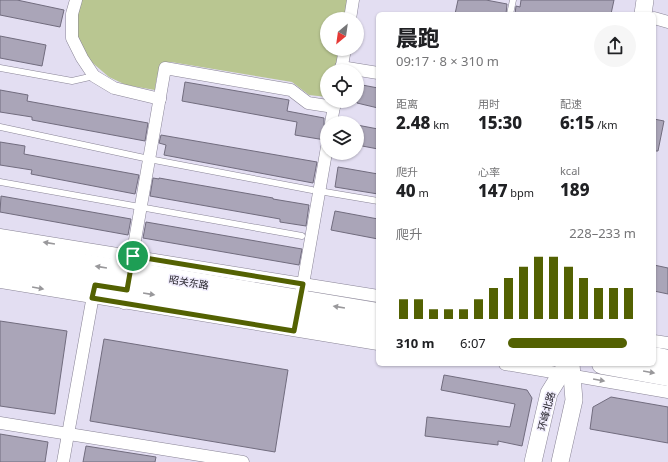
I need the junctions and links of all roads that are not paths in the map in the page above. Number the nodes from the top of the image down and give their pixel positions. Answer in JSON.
{"nodes":[{"id":1,"x":76,"y":0,"type":"edge"},
{"id":2,"x":353,"y":0,"type":"edge"},
{"id":3,"x":513,"y":0,"type":"edge"},
{"id":4,"x":645,"y":0,"type":"edge"},
{"id":5,"x":351,"y":12,"type":"edge"},
{"id":6,"x":510,"y":12,"type":"edge"},
{"id":7,"x":643,"y":12,"type":"edge"},
{"id":8,"x":656,"y":19,"type":"edge"},
{"id":9,"x":668,"y":22,"type":"edge"},
{"id":10,"x":0,"y":68,"type":"edge"},
{"id":11,"x":364,"y":71,"type":"edge"},
{"id":12,"x":376,"y":73,"type":"edge"},
{"id":13,"x":94,"y":76,"type":"junction"},
{"id":14,"x":160,"y":99,"type":"junction"},
{"id":15,"x":320,"y":103,"type":"edge"},
{"id":16,"x":0,"y":127,"type":"edge"},
{"id":17,"x":149,"y":159,"type":"junction"},
{"id":18,"x":324,"y":160,"type":"edge"},
{"id":19,"x":0,"y":182,"type":"edge"},
{"id":20,"x":316,"y":191,"type":"junction"},
{"id":21,"x":376,"y":201,"type":"edge"},
{"id":22,"x":141,"y":207,"type":"junction"},
{"id":23,"x":0,"y":235,"type":"edge"},
{"id":24,"x":302,"y":236,"type":"dead end"},
{"id":25,"x":0,"y":250,"type":"edge"},
{"id":26,"x":0,"y":269,"type":"edge"},
{"id":27,"x":128,"y":280,"type":"junction"},
{"id":28,"x":0,"y":282,"type":"edge"},
{"id":29,"x":94,"y":291,"type":"junction"},
{"id":30,"x":376,"y":296,"type":"edge"},
{"id":31,"x":298,"y":308,"type":"junction"},
{"id":32,"x":376,"y":313,"type":"edge"},
{"id":33,"x":376,"y":329,"type":"edge"},
{"id":34,"x":656,"y":341,"type":"edge"},
{"id":35,"x":376,"y":343,"type":"edge"},
{"id":36,"x":668,"y":344,"type":"edge"},
{"id":37,"x":656,"y":358,"type":"edge"},
{"id":38,"x":668,"y":360,"type":"edge"},
{"id":39,"x":517,"y":366,"type":"edge"},
{"id":40,"x":566,"y":366,"type":"edge"},
{"id":41,"x":571,"y":366,"type":"edge"},
{"id":42,"x":613,"y":366,"type":"edge"},
{"id":43,"x":668,"y":376,"type":"edge"},
{"id":44,"x":668,"y":392,"type":"edge"},
{"id":45,"x":0,"y":423,"type":"edge"},
{"id":46,"x":68,"y":434,"type":"junction"},
{"id":47,"x":63,"y":462,"type":"edge"},
{"id":48,"x":243,"y":462,"type":"edge"},
{"id":49,"x":533,"y":462,"type":"edge"},
{"id":50,"x":560,"y":462,"type":"edge"}],
"edges":[{"from":1,"to":13,"type":"street"},
{"from":2,"to":5,"type":"street"},
{"from":3,"to":6,"type":"lane"},
{"from":4,"to":7,"type":"main road"},
{"from":8,"to":9,"type":"street"},
{"from":10,"to":13,"type":"lane"},
{"from":11,"to":12,"type":"street"},
{"from":13,"to":14,"type":"street"},
{"from":14,"to":15,"type":"street"},
{"from":14,"to":17,"type":"street"},
{"from":16,"to":17,"type":"lane"},
{"from":17,"to":20,"type":"lane"},
{"from":17,"to":22,"type":"street"},
{"from":18,"to":20,"type":"street"},
{"from":19,"to":22,"type":"lane"},
{"from":20,"to":21,"type":"lane"},
{"from":20,"to":31,"type":"street"},
{"from":22,"to":24,"type":"lane"},
{"from":22,"to":27,"type":"street"},
{"from":27,"to":23,"type":"street","one_way":true},
{"from":27,"to":25,"type":"main road","name":"昭关东路","one_way":true},
{"from":26,"to":29,"type":"main road","name":"昭关东路"},
{"from":27,"to":29,"type":"main road","name":"昭关东路"},
{"from":27,"to":31,"type":"main road","name":"昭关东路"},
{"from":27,"to":31,"type":"street","one_way":true},
{"from":28,"to":29,"type":"street","one_way":true},
{"from":29,"to":46,"type":"street"},
{"from":30,"to":31,"type":"street"},
{"from":32,"to":31,"type":"main road","name":"昭关东路","one_way":true},
{"from":31,"to":33,"type":"main road","name":"昭关东路"},
{"from":31,"to":35,"type":"street"},
{"from":34,"to":36,"type":"street"},
{"from":37,"to":38,"type":"main road"},
{"from":39,"to":44,"type":"street","one_way":true},
{"from":40,"to":49,"type":"main road","name":"环峰北路"},
{"from":41,"to":50,"type":"main road"},
{"from":42,"to":43,"type":"main road","one_way":true},
{"from":45,"to":46,"type":"street"},
{"from":46,"to":47,"type":"street"},
{"from":46,"to":48,"type":"street"}]}
